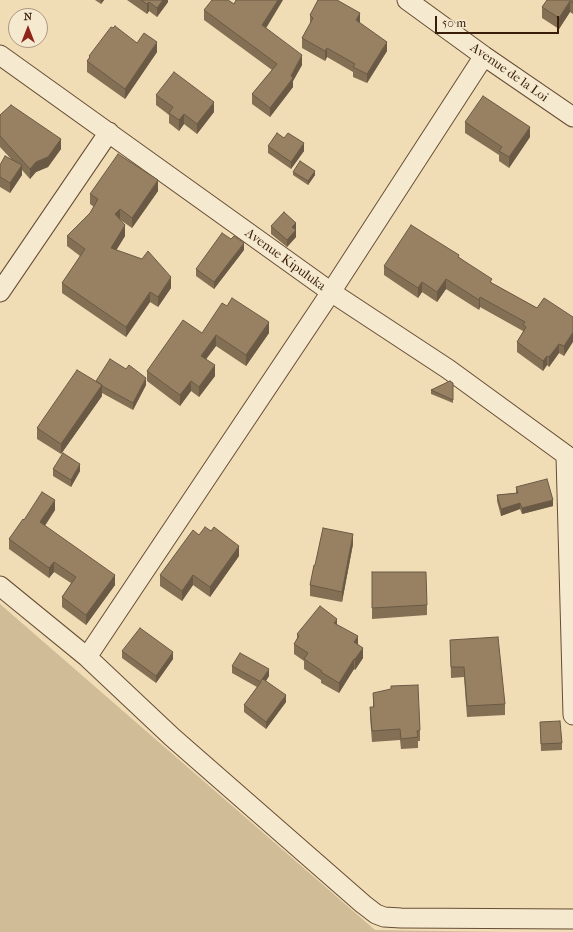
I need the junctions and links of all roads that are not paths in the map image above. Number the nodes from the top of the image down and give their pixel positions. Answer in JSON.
{"nodes":[{"id":1,"x":407,"y":0,"type":"edge"},
{"id":2,"x":0,"y":55,"type":"edge"},
{"id":3,"x":484,"y":56,"type":"junction"},
{"id":4,"x":573,"y":117,"type":"edge"},
{"id":5,"x":109,"y":132,"type":"junction"},
{"id":6,"x":0,"y":292,"type":"edge"},
{"id":7,"x":331,"y":292,"type":"junction"},
{"id":8,"x":570,"y":458,"type":"edge"},
{"id":9,"x":0,"y":586,"type":"edge"},
{"id":10,"x":87,"y":657,"type":"junction"},
{"id":11,"x":573,"y":715,"type":"edge"},
{"id":12,"x":573,"y":919,"type":"edge"}],
"edges":[{"from":1,"to":3,"type":"street","name":"Avenue de la Loi"},
{"from":2,"to":5,"type":"street","name":"Avenue Kipuluka"},
{"from":3,"to":4,"type":"street","name":"Avenue de la Loi"},
{"from":3,"to":7,"type":"street"},
{"from":5,"to":6,"type":"street"},
{"from":5,"to":7,"type":"street","name":"Avenue Kipuluka"},
{"from":7,"to":8,"type":"street","name":"Avenue Kipuluka"},
{"from":7,"to":10,"type":"street"},
{"from":8,"to":11,"type":"street"},
{"from":9,"to":10,"type":"street"},
{"from":10,"to":12,"type":"street"}]}
